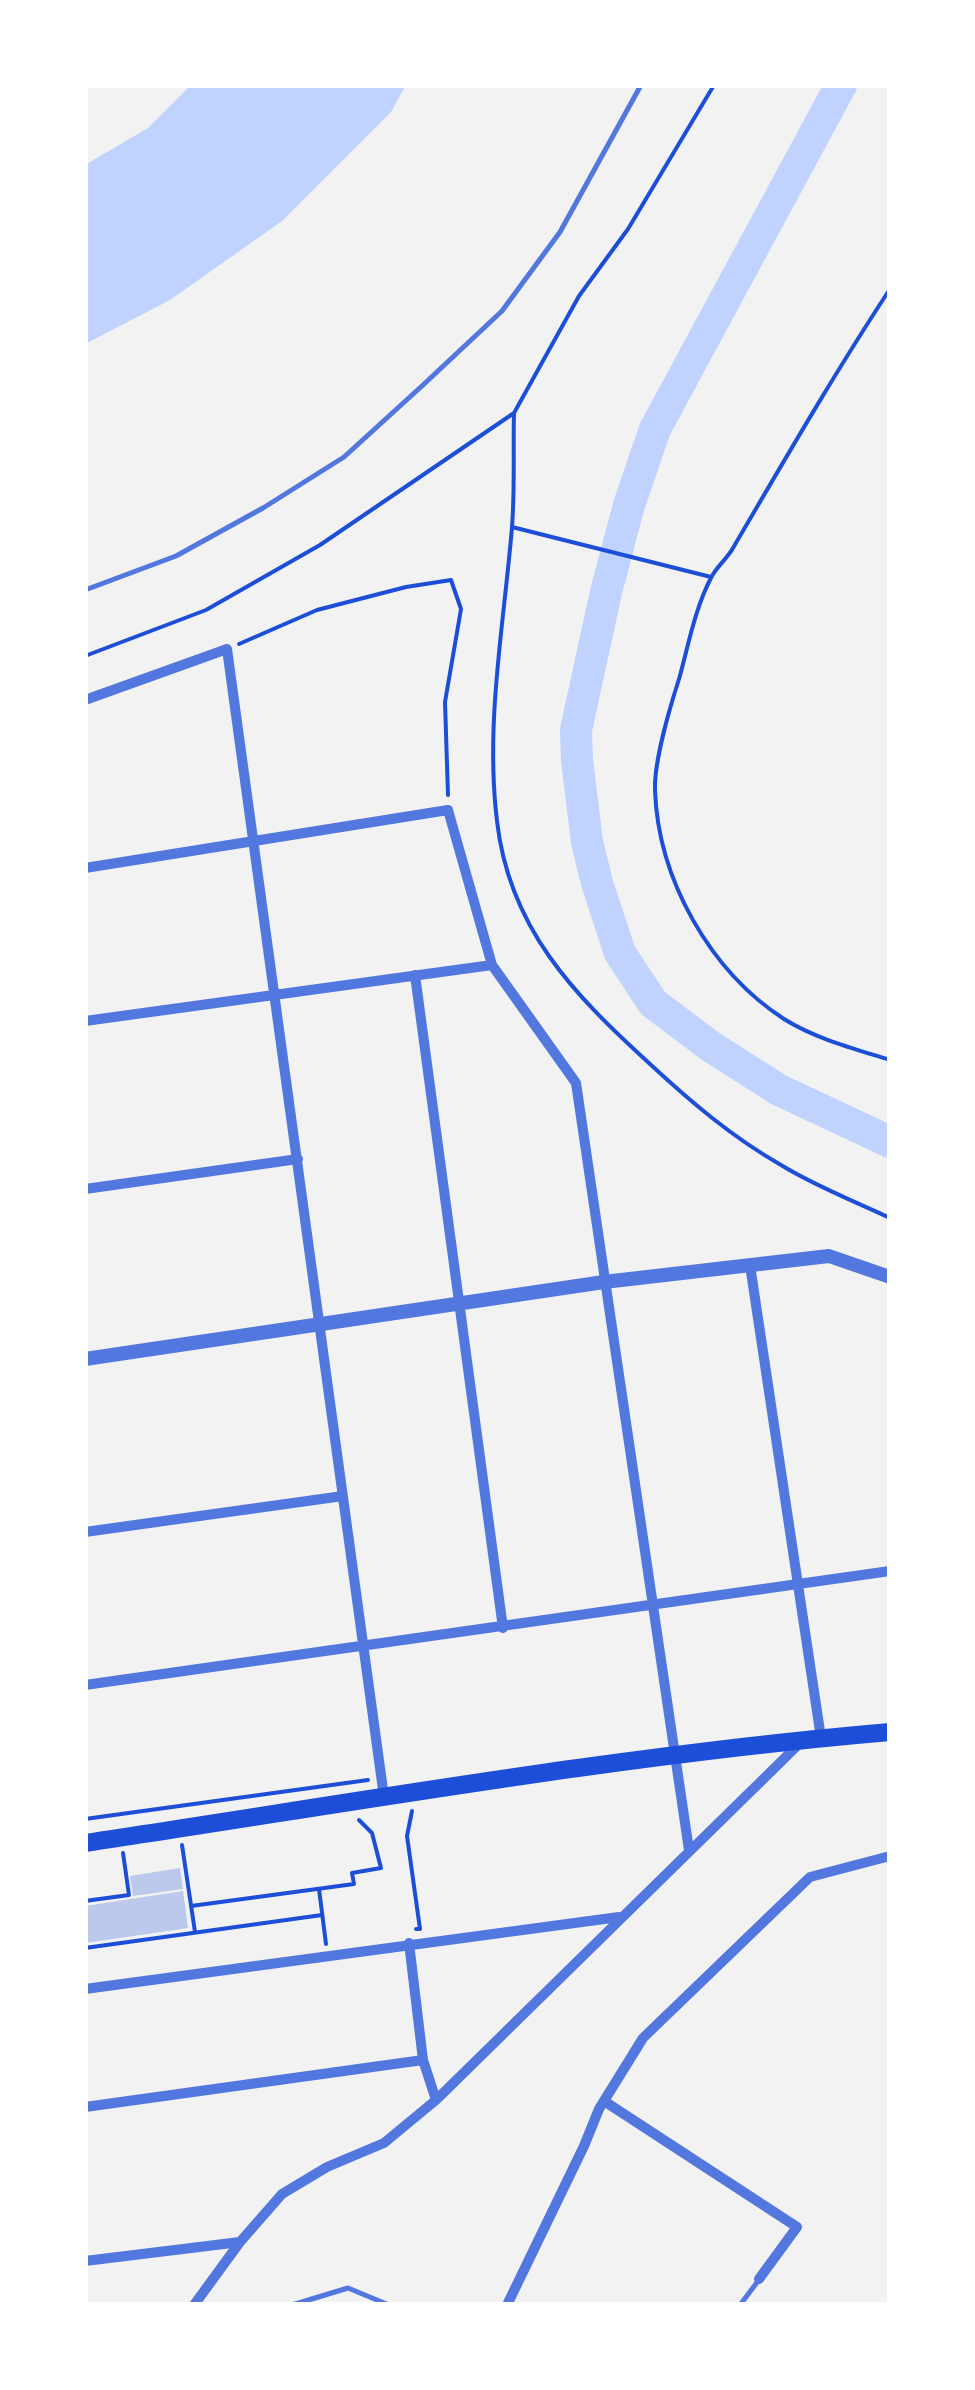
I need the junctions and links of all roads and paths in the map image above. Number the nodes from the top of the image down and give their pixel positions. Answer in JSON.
{"nodes":[{"id":1,"x":640,"y":85,"type":"edge"},
{"id":2,"x":714,"y":85,"type":"edge"},
{"id":3,"x":890,"y":289,"type":"edge"},
{"id":4,"x":514,"y":413,"type":"junction"},
{"id":5,"x":512,"y":527,"type":"junction"},
{"id":6,"x":711,"y":577,"type":"junction"},
{"id":7,"x":85,"y":590,"type":"edge"},
{"id":8,"x":228,"y":650,"type":"junction"},
{"id":9,"x":85,"y":656,"type":"edge"},
{"id":10,"x":85,"y":700,"type":"edge"},
{"id":11,"x":448,"y":810,"type":"junction"},
{"id":12,"x":254,"y":843,"type":"junction"},
{"id":13,"x":85,"y":868,"type":"edge"},
{"id":14,"x":492,"y":965,"type":"junction"},
{"id":15,"x":415,"y":976,"type":"junction"},
{"id":16,"x":274,"y":995,"type":"junction"},
{"id":17,"x":85,"y":1020,"type":"edge"},
{"id":18,"x":890,"y":1060,"type":"edge"},
{"id":19,"x":298,"y":1160,"type":"junction"},
{"id":20,"x":85,"y":1189,"type":"edge"},
{"id":21,"x":890,"y":1218,"type":"edge"},
{"id":22,"x":750,"y":1266,"type":"junction"},
{"id":23,"x":890,"y":1277,"type":"edge"},
{"id":24,"x":604,"y":1282,"type":"junction"},
{"id":25,"x":459,"y":1304,"type":"junction"},
{"id":26,"x":320,"y":1324,"type":"junction"},
{"id":27,"x":85,"y":1358,"type":"edge"},
{"id":28,"x":343,"y":1496,"type":"junction"},
{"id":29,"x":85,"y":1532,"type":"edge"},
{"id":30,"x":890,"y":1571,"type":"edge"},
{"id":31,"x":798,"y":1584,"type":"junction"},
{"id":32,"x":652,"y":1604,"type":"junction"},
{"id":33,"x":503,"y":1628,"type":"junction"},
{"id":34,"x":363,"y":1645,"type":"junction"},
{"id":35,"x":85,"y":1686,"type":"edge"},
{"id":36,"x":890,"y":1732,"type":"edge"},
{"id":37,"x":812,"y":1739,"type":"junction"},
{"id":38,"x":674,"y":1756,"type":"junction"},
{"id":39,"x":384,"y":1798,"type":"junction"},
{"id":40,"x":412,"y":1811,"type":"dead end"},
{"id":41,"x":358,"y":1819,"type":"dead end"},
{"id":42,"x":85,"y":1842,"type":"edge"},
{"id":43,"x":182,"y":1845,"type":"dead end"},
{"id":44,"x":688,"y":1850,"type":"junction"},
{"id":45,"x":123,"y":1853,"type":"dead end"},
{"id":46,"x":890,"y":1856,"type":"edge"},
{"id":47,"x":319,"y":1889,"type":"junction"},
{"id":48,"x":85,"y":1901,"type":"edge"},
{"id":49,"x":192,"y":1906,"type":"junction"},
{"id":50,"x":322,"y":1915,"type":"junction"},
{"id":51,"x":620,"y":1917,"type":"junction"},
{"id":52,"x":403,"y":1931,"type":"dead end"},
{"id":53,"x":195,"y":1932,"type":"junction"},
{"id":54,"x":409,"y":1944,"type":"junction"},
{"id":55,"x":85,"y":1948,"type":"edge"},
{"id":56,"x":328,"y":1954,"type":"junction"},
{"id":57,"x":85,"y":1988,"type":"edge"},
{"id":58,"x":423,"y":2060,"type":"junction"},
{"id":59,"x":436,"y":2100,"type":"junction"},
{"id":60,"x":604,"y":2101,"type":"junction"},
{"id":61,"x":85,"y":2107,"type":"edge"},
{"id":62,"x":240,"y":2242,"type":"junction"},
{"id":63,"x":85,"y":2261,"type":"edge"},
{"id":64,"x":759,"y":2279,"type":"joint"},
{"id":65,"x":194,"y":2305,"type":"edge"},
{"id":66,"x":292,"y":2305,"type":"edge"},
{"id":67,"x":388,"y":2305,"type":"edge"},
{"id":68,"x":507,"y":2305,"type":"edge"},
{"id":69,"x":740,"y":2305,"type":"edge"}],
"edges":[{"from":1,"to":7,"type":"lane"},
{"from":2,"to":4,"type":"path"},
{"from":3,"to":6,"type":"path"},
{"from":4,"to":5,"type":"path"},
{"from":4,"to":9,"type":"path"},
{"from":5,"to":6,"type":"path"},
{"from":5,"to":21,"type":"path"},
{"from":6,"to":18,"type":"path"},
{"from":8,"to":10,"type":"street"},
{"from":8,"to":11,"type":"path"},
{"from":8,"to":12,"type":"street"},
{"from":11,"to":12,"type":"street"},
{"from":11,"to":14,"type":"street"},
{"from":12,"to":13,"type":"street"},
{"from":12,"to":16,"type":"street"},
{"from":14,"to":15,"type":"street"},
{"from":14,"to":24,"type":"street"},
{"from":15,"to":16,"type":"street"},
{"from":15,"to":25,"type":"street"},
{"from":16,"to":17,"type":"street"},
{"from":16,"to":19,"type":"street"},
{"from":19,"to":20,"type":"street"},
{"from":19,"to":26,"type":"street"},
{"from":22,"to":23,"type":"street"},
{"from":22,"to":24,"type":"street"},
{"from":22,"to":31,"type":"street"},
{"from":24,"to":25,"type":"street"},
{"from":24,"to":32,"type":"street"},
{"from":25,"to":26,"type":"street"},
{"from":25,"to":33,"type":"street"},
{"from":26,"to":27,"type":"street"},
{"from":26,"to":28,"type":"street"},
{"from":28,"to":29,"type":"street"},
{"from":28,"to":34,"type":"street"},
{"from":30,"to":31,"type":"street"},
{"from":31,"to":32,"type":"street"},
{"from":31,"to":37,"type":"street"},
{"from":32,"to":33,"type":"street"},
{"from":32,"to":38,"type":"street"},
{"from":33,"to":34,"type":"street"},
{"from":34,"to":35,"type":"street"},
{"from":34,"to":39,"type":"street"},
{"from":36,"to":37,"type":"highway"},
{"from":37,"to":38,"type":"highway"},
{"from":37,"to":44,"type":"street"},
{"from":38,"to":39,"type":"highway"},
{"from":38,"to":44,"type":"street"},
{"from":39,"to":42,"type":"highway"},
{"from":40,"to":52,"type":"path"},
{"from":41,"to":47,"type":"path"},
{"from":43,"to":49,"type":"path"},
{"from":44,"to":51,"type":"street"},
{"from":45,"to":48,"type":"path"},
{"from":46,"to":60,"type":"street"},
{"from":47,"to":49,"type":"path"},
{"from":47,"to":50,"type":"path"},
{"from":49,"to":53,"type":"path"},
{"from":50,"to":53,"type":"path"},
{"from":50,"to":56,"type":"path"},
{"from":51,"to":54,"type":"street"},
{"from":51,"to":59,"type":"street"},
{"from":53,"to":55,"type":"path"},
{"from":54,"to":56,"type":"street"},
{"from":54,"to":58,"type":"street"},
{"from":56,"to":57,"type":"street"},
{"from":58,"to":59,"type":"street"},
{"from":58,"to":61,"type":"street"},
{"from":59,"to":62,"type":"street"},
{"from":60,"to":64,"type":"street"},
{"from":60,"to":68,"type":"street"},
{"from":62,"to":63,"type":"street"},
{"from":62,"to":65,"type":"street"},
{"from":64,"to":69,"type":"lane"},
{"from":66,"to":67,"type":"lane"}]}
